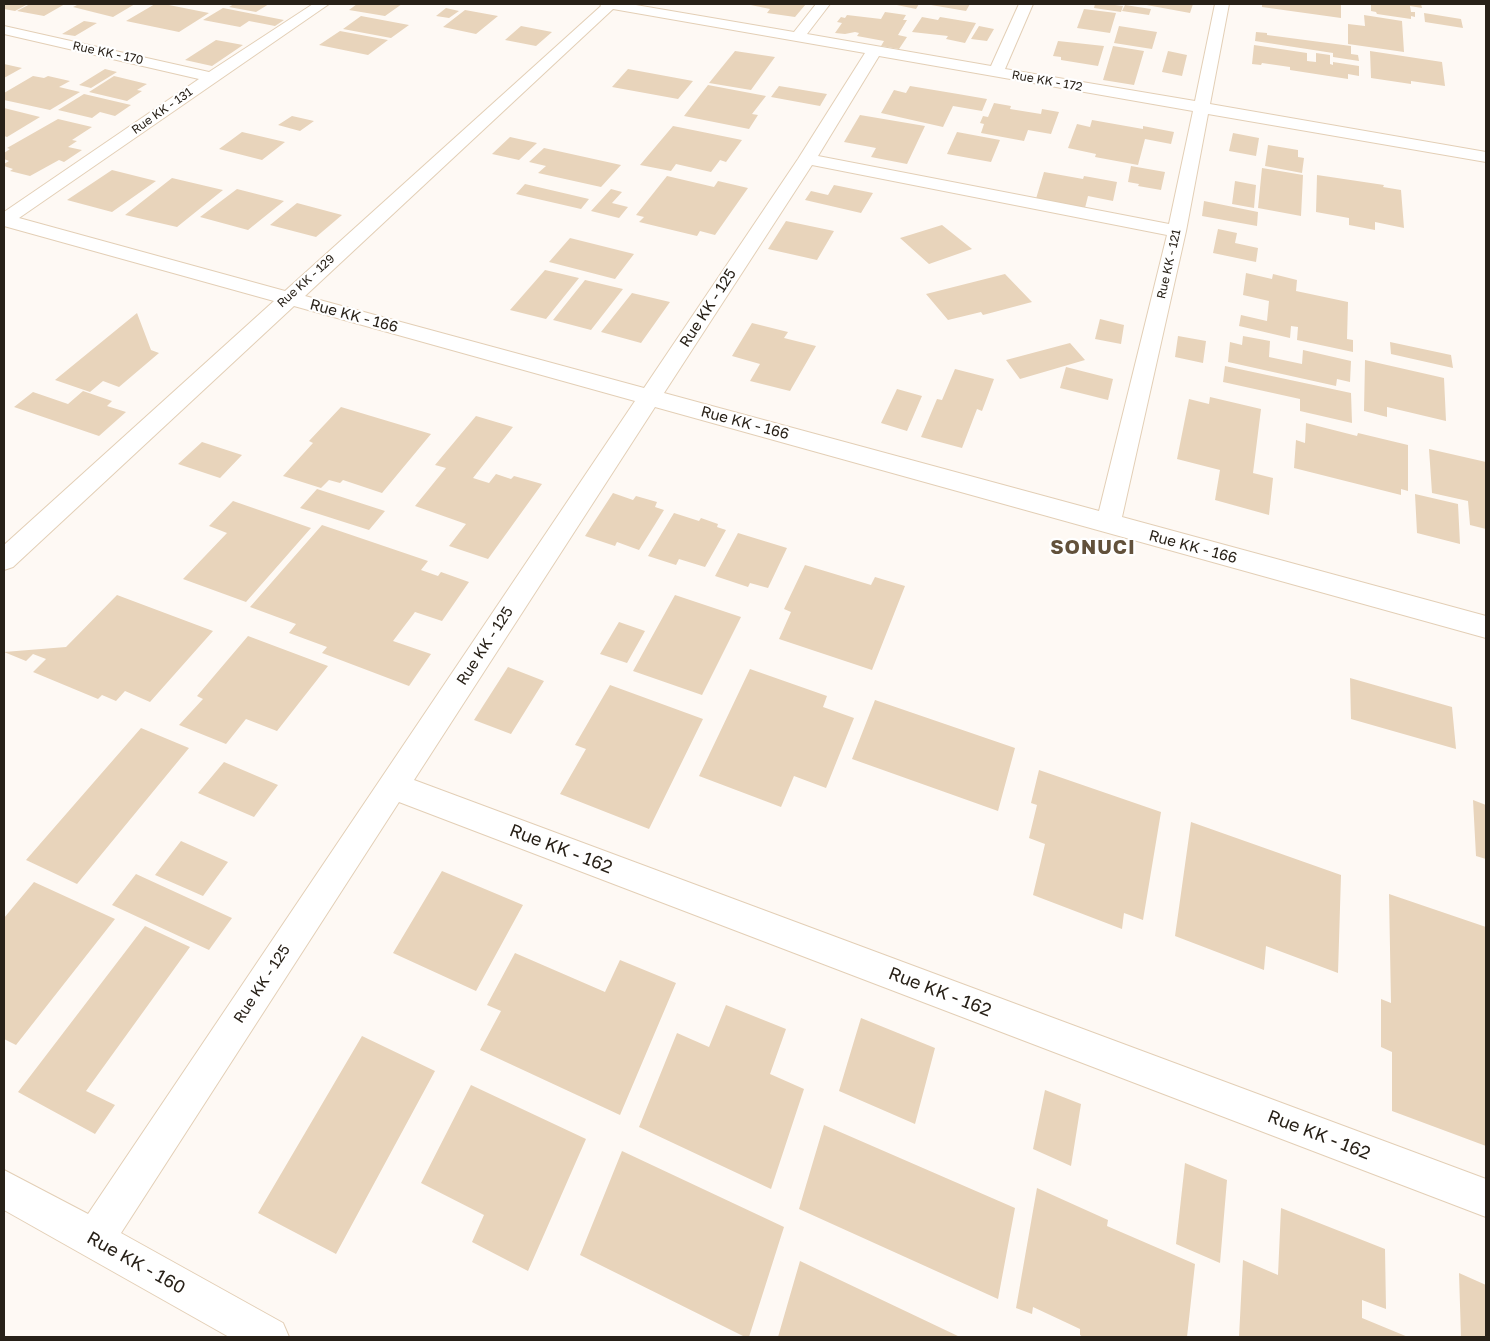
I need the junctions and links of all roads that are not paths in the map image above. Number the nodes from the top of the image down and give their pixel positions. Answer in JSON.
{"nodes":[{"id":1,"x":322,"y":4,"type":"edge"},
{"id":2,"x":609,"y":4,"type":"edge"},
{"id":3,"x":823,"y":4,"type":"edge"},
{"id":4,"x":1026,"y":4,"type":"edge"},
{"id":5,"x":1222,"y":4,"type":"edge"},
{"id":6,"x":4,"y":30,"type":"edge"},
{"id":7,"x":798,"y":38,"type":"junction"},
{"id":8,"x":874,"y":51,"type":"junction"},
{"id":9,"x":996,"y":72,"type":"junction"},
{"id":10,"x":212,"y":76,"type":"junction"},
{"id":11,"x":1202,"y":109,"type":"junction"},
{"id":12,"x":1486,"y":157,"type":"edge"},
{"id":13,"x":807,"y":159,"type":"junction"},
{"id":14,"x":4,"y":220,"type":"edge"},
{"id":15,"x":1177,"y":231,"type":"junction"},
{"id":16,"x":288,"y":298,"type":"junction"},
{"id":17,"x":650,"y":397,"type":"junction"},
{"id":18,"x":1108,"y":523,"type":"junction"},
{"id":19,"x":4,"y":560,"type":"edge"},
{"id":20,"x":1486,"y":627,"type":"edge"},
{"id":21,"x":393,"y":786,"type":"junction"},
{"id":22,"x":4,"y":1189,"type":"edge"},
{"id":23,"x":1486,"y":1198,"type":"edge"},
{"id":24,"x":94,"y":1239,"type":"junction"},
{"id":25,"x":269,"y":1337,"type":"edge"}],
"edges":[{"from":1,"to":10,"type":"street","name":"Rue KK - 131"},
{"from":2,"to":7,"type":"street","name":"Rue KK - 172"},
{"from":2,"to":16,"type":"street","name":"Rue KK - 129"},
{"from":3,"to":7,"type":"street"},
{"from":4,"to":9,"type":"street"},
{"from":5,"to":11,"type":"street","name":"Rue KK - 121"},
{"from":6,"to":10,"type":"street","name":"Rue KK - 170"},
{"from":7,"to":8,"type":"street","name":"Rue KK - 172"},
{"from":8,"to":9,"type":"street","name":"Rue KK - 172"},
{"from":8,"to":13,"type":"street","name":"Rue KK - 125"},
{"from":9,"to":11,"type":"street","name":"Rue KK - 172"},
{"from":10,"to":14,"type":"street","name":"Rue KK - 131"},
{"from":11,"to":12,"type":"street","name":"Rue KK - 172"},
{"from":11,"to":15,"type":"street","name":"Rue KK - 121"},
{"from":13,"to":15,"type":"street"},
{"from":13,"to":17,"type":"street","name":"Rue KK - 125"},
{"from":14,"to":16,"type":"street","name":"Rue KK - 166"},
{"from":15,"to":18,"type":"street","name":"Rue KK - 121"},
{"from":16,"to":17,"type":"street","name":"Rue KK - 166"},
{"from":16,"to":19,"type":"street","name":"Rue KK - 129"},
{"from":17,"to":18,"type":"street","name":"Rue KK - 166"},
{"from":17,"to":21,"type":"street","name":"Rue KK - 125"},
{"from":18,"to":20,"type":"street","name":"Rue KK - 166"},
{"from":21,"to":23,"type":"street","name":"Rue KK - 162"},
{"from":21,"to":24,"type":"street","name":"Rue KK - 125"},
{"from":22,"to":24,"type":"street","name":"Rue KK - 160"},
{"from":24,"to":25,"type":"street","name":"Rue KK - 160"}]}
